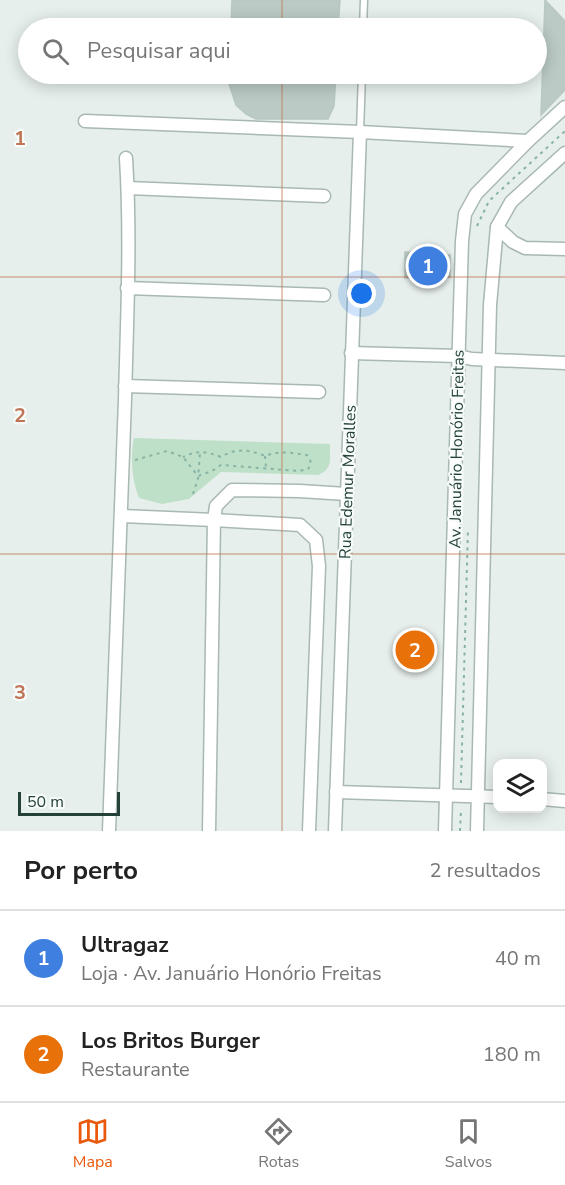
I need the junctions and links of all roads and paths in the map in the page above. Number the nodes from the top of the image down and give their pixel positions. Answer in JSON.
{"nodes":[{"id":1,"x":364,"y":0,"type":"edge"},
{"id":2,"x":363,"y":18,"type":"edge"},
{"id":3,"x":362,"y":84,"type":"edge"},
{"id":4,"x":565,"y":107,"type":"edge"},
{"id":5,"x":86,"y":121,"type":"dead end"},
{"id":6,"x":360,"y":132,"type":"junction"},
{"id":7,"x":528,"y":141,"type":"junction"},
{"id":8,"x":565,"y":153,"type":"edge"},
{"id":9,"x":126,"y":158,"type":"dead end"},
{"id":10,"x":128,"y":188,"type":"junction"},
{"id":11,"x":324,"y":196,"type":"dead end"},
{"id":12,"x":497,"y":226,"type":"junction"},
{"id":13,"x":565,"y":249,"type":"edge"},
{"id":14,"x":128,"y":288,"type":"junction"},
{"id":15,"x":324,"y":296,"type":"dead end"},
{"id":16,"x":351,"y":352,"type":"junction"},
{"id":17,"x":458,"y":356,"type":"junction"},
{"id":18,"x":488,"y":360,"type":"junction"},
{"id":19,"x":565,"y":363,"type":"edge"},
{"id":20,"x":125,"y":386,"type":"junction"},
{"id":21,"x":319,"y":392,"type":"dead end"},
{"id":22,"x":200,"y":452,"type":"junction"},
{"id":23,"x":265,"y":456,"type":"junction"},
{"id":24,"x":183,"y":457,"type":"junction"},
{"id":25,"x":220,"y":458,"type":"junction"},
{"id":26,"x":123,"y":463,"type":"junction"},
{"id":27,"x":221,"y":465,"type":"junction"},
{"id":28,"x":266,"y":468,"type":"junction"},
{"id":29,"x":198,"y":476,"type":"junction"},
{"id":30,"x":346,"y":494,"type":"junction"},
{"id":31,"x":193,"y":495,"type":"dead end"},
{"id":32,"x":122,"y":516,"type":"junction"},
{"id":33,"x":214,"y":520,"type":"junction"},
{"id":34,"x":468,"y":523,"type":"dead end"},
{"id":35,"x":336,"y":792,"type":"junction"},
{"id":36,"x":447,"y":796,"type":"junction"},
{"id":37,"x":478,"y":796,"type":"junction"},
{"id":38,"x":461,"y":797,"type":"junction"},
{"id":39,"x":493,"y":797,"type":"edge"},
{"id":40,"x":547,"y":799,"type":"edge"},
{"id":41,"x":565,"y":801,"type":"edge"},
{"id":42,"x":109,"y":831,"type":"edge"},
{"id":43,"x":209,"y":831,"type":"edge"},
{"id":44,"x":309,"y":831,"type":"edge"},
{"id":45,"x":334,"y":831,"type":"edge"},
{"id":46,"x":445,"y":831,"type":"edge"},
{"id":47,"x":460,"y":831,"type":"edge"},
{"id":48,"x":477,"y":831,"type":"edge"}],
"edges":[{"from":1,"to":2,"type":"lane"},
{"from":3,"to":6,"type":"lane"},
{"from":4,"to":7,"type":"street","name":"Av. Januário Honório Freitas"},
{"from":5,"to":6,"type":"street"},
{"from":6,"to":7,"type":"street"},
{"from":6,"to":16,"type":"street","name":"Rua Edemur Moralles"},
{"from":7,"to":17,"type":"street","name":"Av. Januário Honório Freitas"},
{"from":8,"to":12,"type":"street","name":"Av. Januário Honório Freitas"},
{"from":9,"to":10,"type":"street"},
{"from":10,"to":11,"type":"street"},
{"from":10,"to":14,"type":"street"},
{"from":12,"to":13,"type":"street"},
{"from":12,"to":18,"type":"street","name":"Av. Januário Honório Freitas"},
{"from":14,"to":15,"type":"street"},
{"from":14,"to":20,"type":"street"},
{"from":16,"to":17,"type":"street"},
{"from":16,"to":30,"type":"street","name":"Rua Edemur Moralles"},
{"from":17,"to":18,"type":"street"},
{"from":17,"to":36,"type":"street","name":"Av. Januário Honório Freitas"},
{"from":18,"to":19,"type":"street"},
{"from":18,"to":37,"type":"street","name":"Av. Januário Honório Freitas"},
{"from":20,"to":21,"type":"street"},
{"from":20,"to":26,"type":"street"},
{"from":22,"to":24,"type":"path"},
{"from":22,"to":25,"type":"path"},
{"from":22,"to":29,"type":"path"},
{"from":23,"to":25,"type":"path"},
{"from":23,"to":28,"type":"path"},
{"from":23,"to":28,"type":"path"},
{"from":24,"to":26,"type":"path"},
{"from":24,"to":29,"type":"path"},
{"from":25,"to":27,"type":"path"},
{"from":26,"to":32,"type":"street"},
{"from":27,"to":28,"type":"path"},
{"from":27,"to":29,"type":"path"},
{"from":29,"to":31,"type":"path"},
{"from":30,"to":33,"type":"street"},
{"from":30,"to":35,"type":"street","name":"Rua Edemur Moralles"},
{"from":32,"to":33,"type":"street"},
{"from":32,"to":42,"type":"street"},
{"from":33,"to":43,"type":"street"},
{"from":33,"to":44,"type":"street"},
{"from":34,"to":38,"type":"path"},
{"from":35,"to":36,"type":"street"},
{"from":35,"to":45,"type":"street","name":"Rua Edemur Moralles"},
{"from":36,"to":38,"type":"street"},
{"from":36,"to":46,"type":"street","name":"Av. Januário Honório Freitas"},
{"from":37,"to":38,"type":"street"},
{"from":37,"to":39,"type":"street"},
{"from":37,"to":48,"type":"street","name":"Av. Januário Honório Freitas"},
{"from":38,"to":47,"type":"path"},
{"from":40,"to":41,"type":"street"}]}
